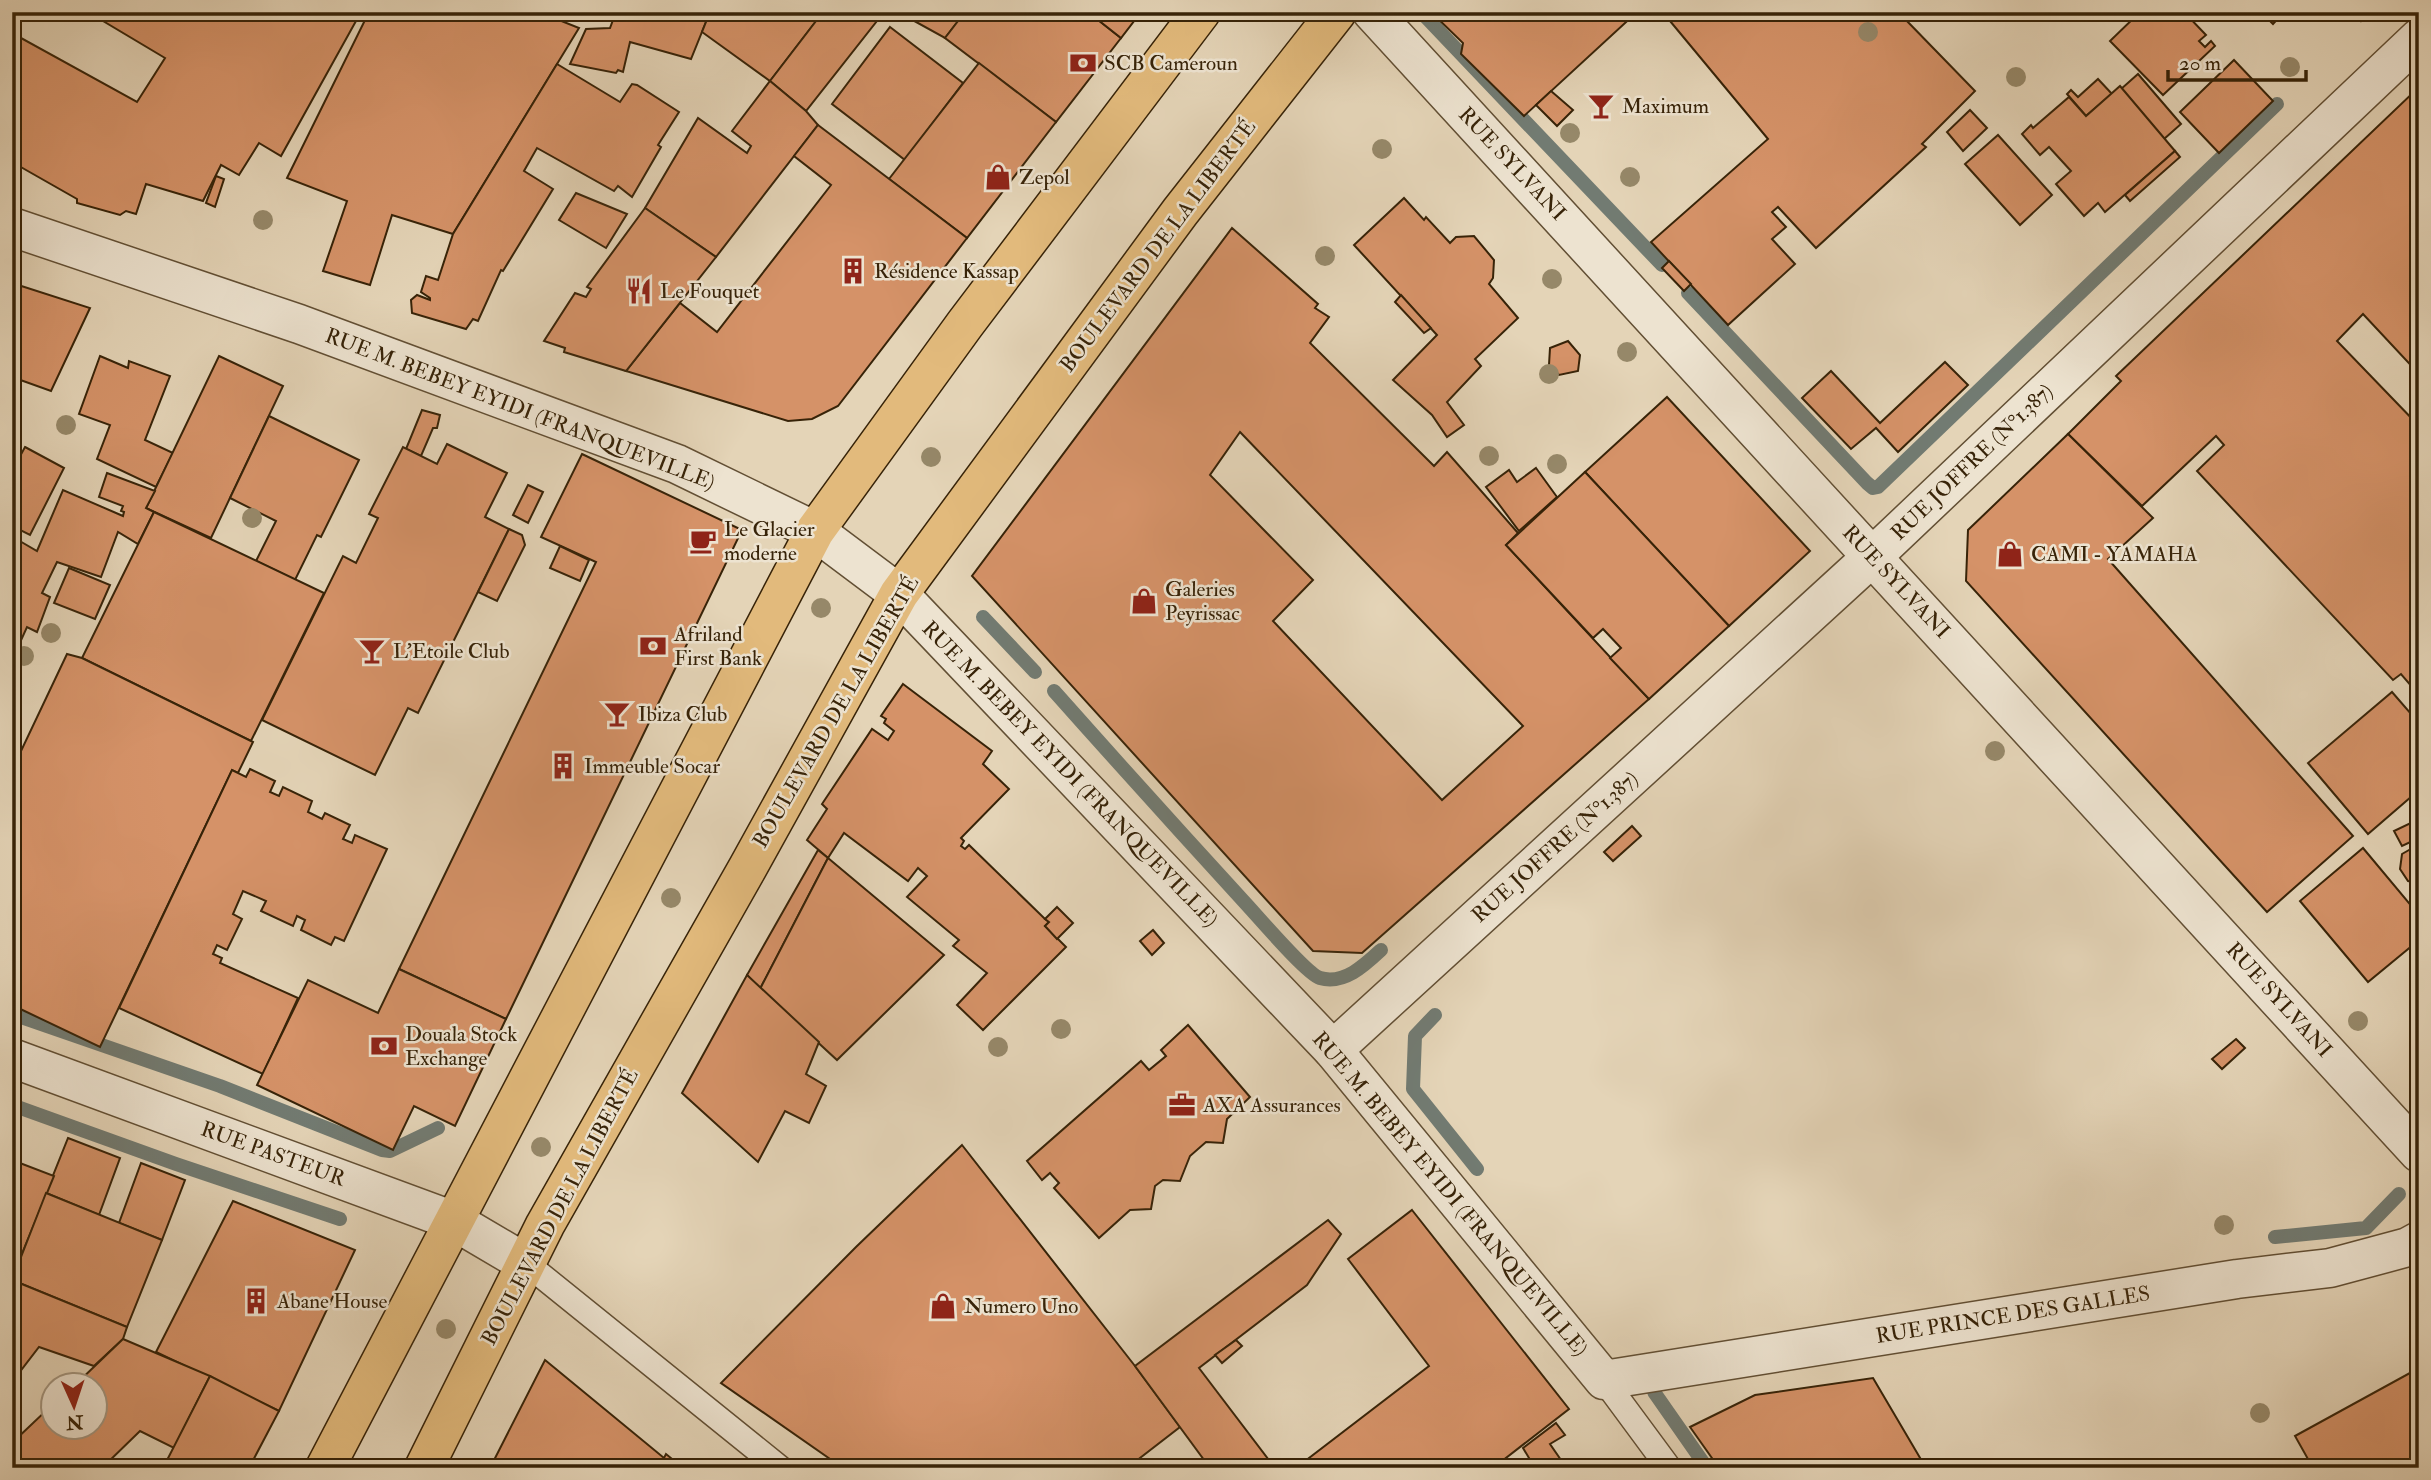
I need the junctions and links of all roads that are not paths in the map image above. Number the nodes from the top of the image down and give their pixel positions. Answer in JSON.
{"nodes":[{"id":1,"x":1201,"y":12,"type":"edge"},
{"id":2,"x":1337,"y":12,"type":"edge"},
{"id":3,"x":1372,"y":12,"type":"edge"},
{"id":4,"x":2419,"y":38,"type":"edge"},
{"id":5,"x":12,"y":227,"type":"edge"},
{"id":6,"x":815,"y":531,"type":"junction"},
{"id":7,"x":1873,"y":556,"type":"junction"},
{"id":8,"x":899,"y":594,"type":"junction"},
{"id":9,"x":1333,"y":1050,"type":"junction"},
{"id":10,"x":12,"y":1058,"type":"edge"},
{"id":11,"x":2419,"y":1153,"type":"edge"},
{"id":12,"x":454,"y":1221,"type":"junction"},
{"id":13,"x":2419,"y":1241,"type":"edge"},
{"id":14,"x":527,"y":1264,"type":"junction"},
{"id":15,"x":1604,"y":1380,"type":"junction"},
{"id":16,"x":325,"y":1468,"type":"edge"},
{"id":17,"x":424,"y":1468,"type":"edge"},
{"id":18,"x":780,"y":1468,"type":"edge"},
{"id":19,"x":1669,"y":1468,"type":"edge"}],
"edges":[{"from":1,"to":6,"type":"main road"},
{"from":2,"to":8,"type":"main road","name":"BOULEVARD DE LA LIBERTÉ"},
{"from":3,"to":7,"type":"street","name":"RUE SYLVANI"},
{"from":4,"to":7,"type":"street","name":"RUE JOFFRE (N°1.387)"},
{"from":5,"to":6,"type":"street","name":"RUE M. BEBEY EYIDI (FRANQUEVILLE)"},
{"from":6,"to":8,"type":"street","name":"RUE M. BEBEY EYIDI (FRANQUEVILLE)"},
{"from":6,"to":12,"type":"main road"},
{"from":7,"to":9,"type":"street","name":"RUE JOFFRE (N°1.387)"},
{"from":7,"to":11,"type":"street","name":"RUE SYLVANI"},
{"from":8,"to":9,"type":"street","name":"RUE M. BEBEY EYIDI (FRANQUEVILLE)"},
{"from":8,"to":14,"type":"main road","name":"BOULEVARD DE LA LIBERTÉ"},
{"from":9,"to":15,"type":"street","name":"RUE M. BEBEY EYIDI (FRANQUEVILLE)"},
{"from":10,"to":12,"type":"street","name":"RUE PASTEUR"},
{"from":12,"to":14,"type":"street","name":"RUE PASTEUR"},
{"from":12,"to":16,"type":"main road"},
{"from":13,"to":15,"type":"street","name":"RUE PRINCE DES GALLES"},
{"from":14,"to":17,"type":"main road","name":"BOULEVARD DE LA LIBERTÉ"},
{"from":14,"to":18,"type":"lane"},
{"from":15,"to":19,"type":"lane","name":"RUE M. BEBEY EYIDI (FRANQUEVILLE)"}]}
